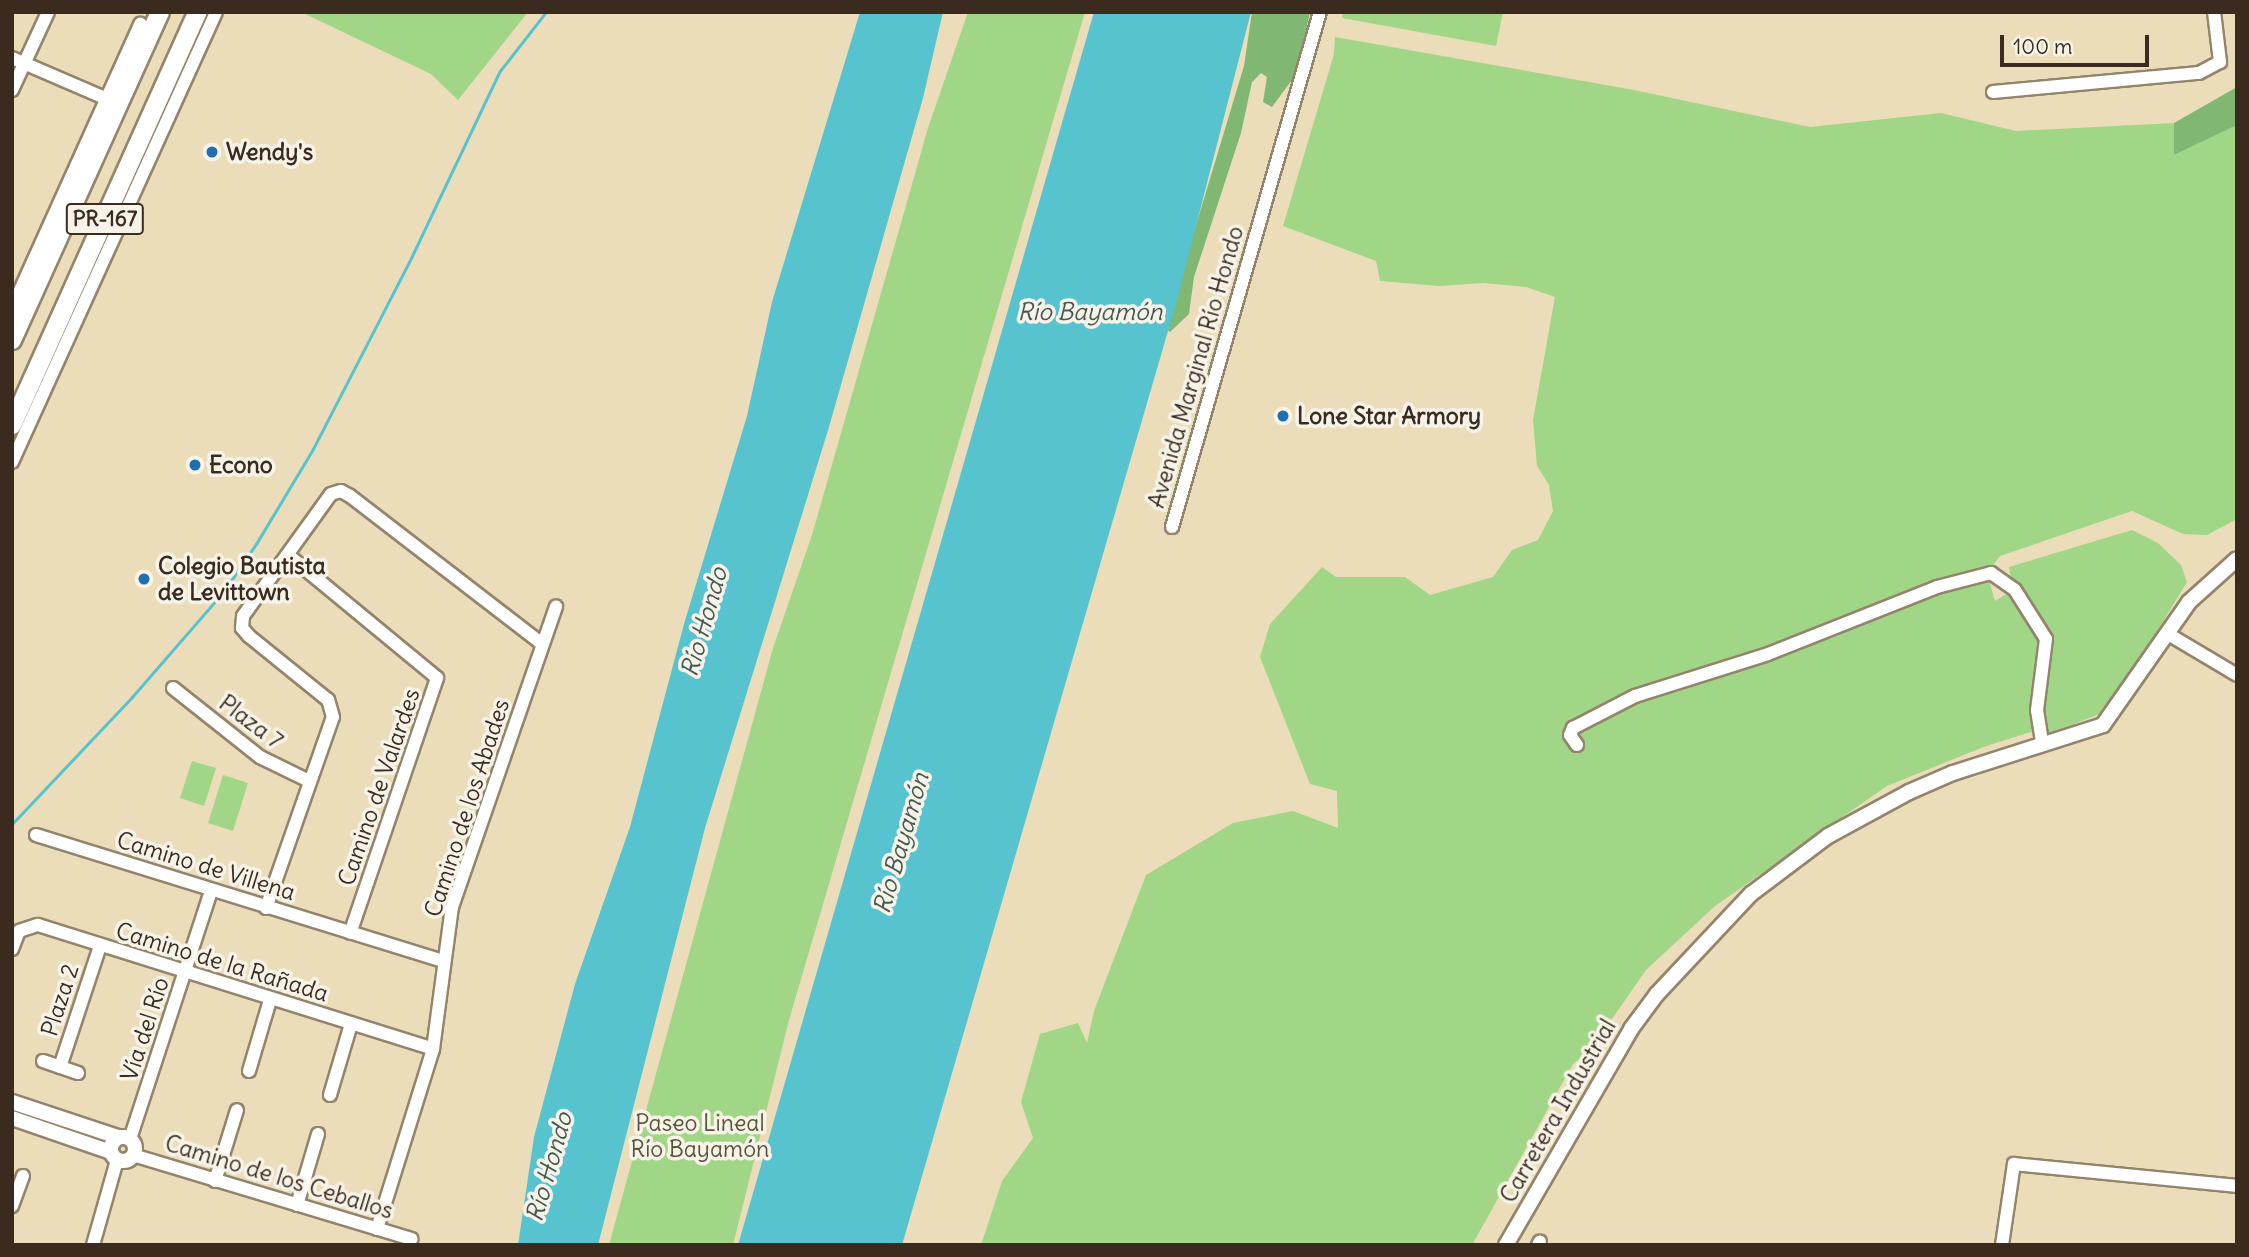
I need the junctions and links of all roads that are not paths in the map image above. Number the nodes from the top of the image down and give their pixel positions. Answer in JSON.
{"nodes":[{"id":1,"x":48,"y":12,"type":"edge"},
{"id":2,"x":160,"y":12,"type":"edge"},
{"id":3,"x":198,"y":12,"type":"edge"},
{"id":4,"x":216,"y":12,"type":"edge"},
{"id":5,"x":1320,"y":12,"type":"edge"},
{"id":6,"x":2214,"y":12,"type":"edge"},
{"id":7,"x":140,"y":24,"type":"dead end"},
{"id":8,"x":18,"y":60,"type":"edge"},
{"id":9,"x":12,"y":90,"type":"edge"},
{"id":10,"x":1993,"y":92,"type":"dead end"},
{"id":11,"x":107,"y":99,"type":"junction"},
{"id":12,"x":12,"y":308,"type":"edge"},
{"id":13,"x":12,"y":340,"type":"edge"},
{"id":14,"x":12,"y":425,"type":"edge"},
{"id":15,"x":12,"y":462,"type":"edge"},
{"id":16,"x":1172,"y":527,"type":"dead end"},
{"id":17,"x":288,"y":555,"type":"junction"},
{"id":18,"x":2237,"y":559,"type":"edge"},
{"id":19,"x":556,"y":606,"type":"dead end"},
{"id":20,"x":2168,"y":634,"type":"junction"},
{"id":21,"x":542,"y":644,"type":"junction"},
{"id":22,"x":2237,"y":675,"type":"edge"},
{"id":23,"x":173,"y":688,"type":"dead end"},
{"id":24,"x":2042,"y":743,"type":"junction"},
{"id":25,"x":1577,"y":745,"type":"dead end"},
{"id":26,"x":309,"y":781,"type":"junction"},
{"id":27,"x":36,"y":835,"type":"dead end"},
{"id":28,"x":211,"y":891,"type":"junction"},
{"id":29,"x":267,"y":908,"type":"junction"},
{"id":30,"x":350,"y":933,"type":"junction"},
{"id":31,"x":100,"y":946,"type":"junction"},
{"id":32,"x":12,"y":949,"type":"edge"},
{"id":33,"x":444,"y":961,"type":"junction"},
{"id":34,"x":184,"y":974,"type":"junction"},
{"id":35,"x":270,"y":1000,"type":"junction"},
{"id":36,"x":351,"y":1024,"type":"junction"},
{"id":37,"x":433,"y":1049,"type":"junction"},
{"id":38,"x":43,"y":1061,"type":"dead end"},
{"id":39,"x":61,"y":1067,"type":"junction"},
{"id":40,"x":249,"y":1071,"type":"dead end"},
{"id":41,"x":78,"y":1073,"type":"dead end"},
{"id":42,"x":330,"y":1095,"type":"dead end"},
{"id":43,"x":12,"y":1102,"type":"edge"},
{"id":44,"x":237,"y":1110,"type":"dead end"},
{"id":45,"x":12,"y":1118,"type":"edge"},
{"id":46,"x":318,"y":1134,"type":"dead end"},
{"id":47,"x":124,"y":1138,"type":"junction"},
{"id":48,"x":133,"y":1155,"type":"junction"},
{"id":49,"x":114,"y":1156,"type":"junction"},
{"id":50,"x":23,"y":1176,"type":"dead end"},
{"id":51,"x":215,"y":1181,"type":"junction"},
{"id":52,"x":2237,"y":1186,"type":"edge"},
{"id":53,"x":297,"y":1205,"type":"junction"},
{"id":54,"x":12,"y":1206,"type":"edge"},
{"id":55,"x":377,"y":1229,"type":"junction"},
{"id":56,"x":412,"y":1239,"type":"dead end"},
{"id":57,"x":93,"y":1245,"type":"edge"},
{"id":58,"x":1506,"y":1245,"type":"edge"},
{"id":59,"x":2003,"y":1245,"type":"edge"}],
"edges":[{"from":1,"to":8,"type":"street"},
{"from":2,"to":13,"type":"main road","number":"PR-167"},
{"from":3,"to":14,"type":"main road","number":"PR-167"},
{"from":4,"to":15,"type":"street"},
{"from":5,"to":16,"type":"street","name":"Avenida Marginal Río Hondo"},
{"from":6,"to":10,"type":"street"},
{"from":7,"to":11,"type":"street"},
{"from":8,"to":9,"type":"street"},
{"from":8,"to":11,"type":"street"},
{"from":11,"to":12,"type":"street"},
{"from":17,"to":21,"type":"street"},
{"from":17,"to":26,"type":"street"},
{"from":17,"to":30,"type":"street","name":"Camino de Valardes"},
{"from":18,"to":20,"type":"street","name":"Carretera Industrial"},
{"from":19,"to":21,"type":"street","name":"Camino de los Abades"},
{"from":20,"to":22,"type":"street"},
{"from":20,"to":24,"type":"street","name":"Carretera Industrial"},
{"from":21,"to":33,"type":"street","name":"Camino de los Abades"},
{"from":23,"to":26,"type":"street","name":"Plaza 7"},
{"from":24,"to":25,"type":"street"},
{"from":24,"to":58,"type":"street","name":"Carretera Industrial"},
{"from":26,"to":29,"type":"street"},
{"from":27,"to":28,"type":"street","name":"Camino de Villena"},
{"from":28,"to":29,"type":"street","name":"Camino de Villena"},
{"from":28,"to":34,"type":"street","name":"Vía del Río"},
{"from":29,"to":30,"type":"street","name":"Camino de Villena"},
{"from":30,"to":33,"type":"street","name":"Camino de Villena"},
{"from":31,"to":32,"type":"street","name":"Camino de la Rañada"},
{"from":31,"to":34,"type":"street","name":"Camino de la Rañada"},
{"from":31,"to":39,"type":"street","name":"Plaza 2"},
{"from":33,"to":37,"type":"street","name":"Camino de los Abades"},
{"from":34,"to":35,"type":"street","name":"Camino de la Rañada"},
{"from":34,"to":47,"type":"street","name":"Vía del Río"},
{"from":35,"to":36,"type":"street","name":"Camino de la Rañada"},
{"from":35,"to":40,"type":"street"},
{"from":36,"to":37,"type":"street","name":"Camino de la Rañada"},
{"from":36,"to":42,"type":"street"},
{"from":37,"to":55,"type":"street","name":"Camino de los Abades"},
{"from":38,"to":39,"type":"street","name":"Plaza 2"},
{"from":39,"to":41,"type":"street","name":"Plaza 2"},
{"from":43,"to":47,"type":"street"},
{"from":44,"to":51,"type":"street"},
{"from":45,"to":49,"type":"street"},
{"from":46,"to":53,"type":"street"},
{"from":47,"to":48,"type":"street"},
{"from":47,"to":49,"type":"street"},
{"from":48,"to":49,"type":"street"},
{"from":48,"to":51,"type":"street","name":"Camino de los Ceballos"},
{"from":49,"to":57,"type":"street"},
{"from":50,"to":54,"type":"street"},
{"from":51,"to":53,"type":"street","name":"Camino de los Ceballos"},
{"from":52,"to":59,"type":"street"},
{"from":53,"to":55,"type":"street","name":"Camino de los Ceballos"},
{"from":55,"to":56,"type":"street","name":"Camino de los Ceballos"}]}
